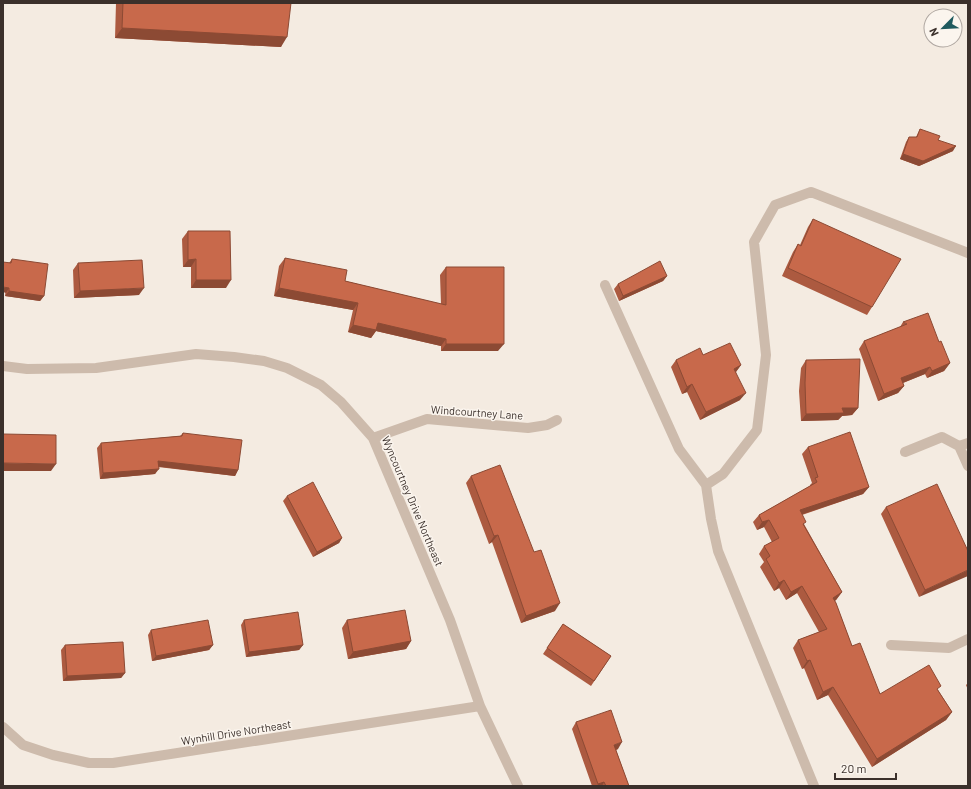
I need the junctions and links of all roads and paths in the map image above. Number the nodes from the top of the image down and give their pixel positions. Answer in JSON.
{"nodes":[{"id":1,"x":968,"y":253,"type":"edge"},
{"id":2,"x":605,"y":285,"type":"dead end"},
{"id":3,"x":3,"y":366,"type":"edge"},
{"id":4,"x":557,"y":420,"type":"dead end"},
{"id":5,"x":373,"y":438,"type":"junction"},
{"id":6,"x":963,"y":445,"type":"edge"},
{"id":7,"x":905,"y":452,"type":"dead end"},
{"id":8,"x":968,"y":466,"type":"edge"},
{"id":9,"x":706,"y":485,"type":"junction"},
{"id":10,"x":968,"y":639,"type":"edge"},
{"id":11,"x":891,"y":645,"type":"dead end"},
{"id":12,"x":480,"y":706,"type":"junction"},
{"id":13,"x":3,"y":727,"type":"edge"},
{"id":14,"x":518,"y":786,"type":"edge"},
{"id":15,"x":814,"y":786,"type":"edge"}],
"edges":[{"from":1,"to":9,"type":"street"},
{"from":2,"to":9,"type":"street"},
{"from":3,"to":5,"type":"street","name":"Wyncourtney Drive Northeast"},
{"from":4,"to":5,"type":"street","name":"Windcourtney Lane"},
{"from":5,"to":12,"type":"street","name":"Wyncourtney Drive Northeast"},
{"from":6,"to":7,"type":"street"},
{"from":6,"to":8,"type":"street"},
{"from":9,"to":15,"type":"street"},
{"from":10,"to":11,"type":"street"},
{"from":12,"to":13,"type":"street","name":"Wynhill Drive Northeast"},
{"from":12,"to":14,"type":"street","name":"Wyncourtney Drive Northeast"}]}
